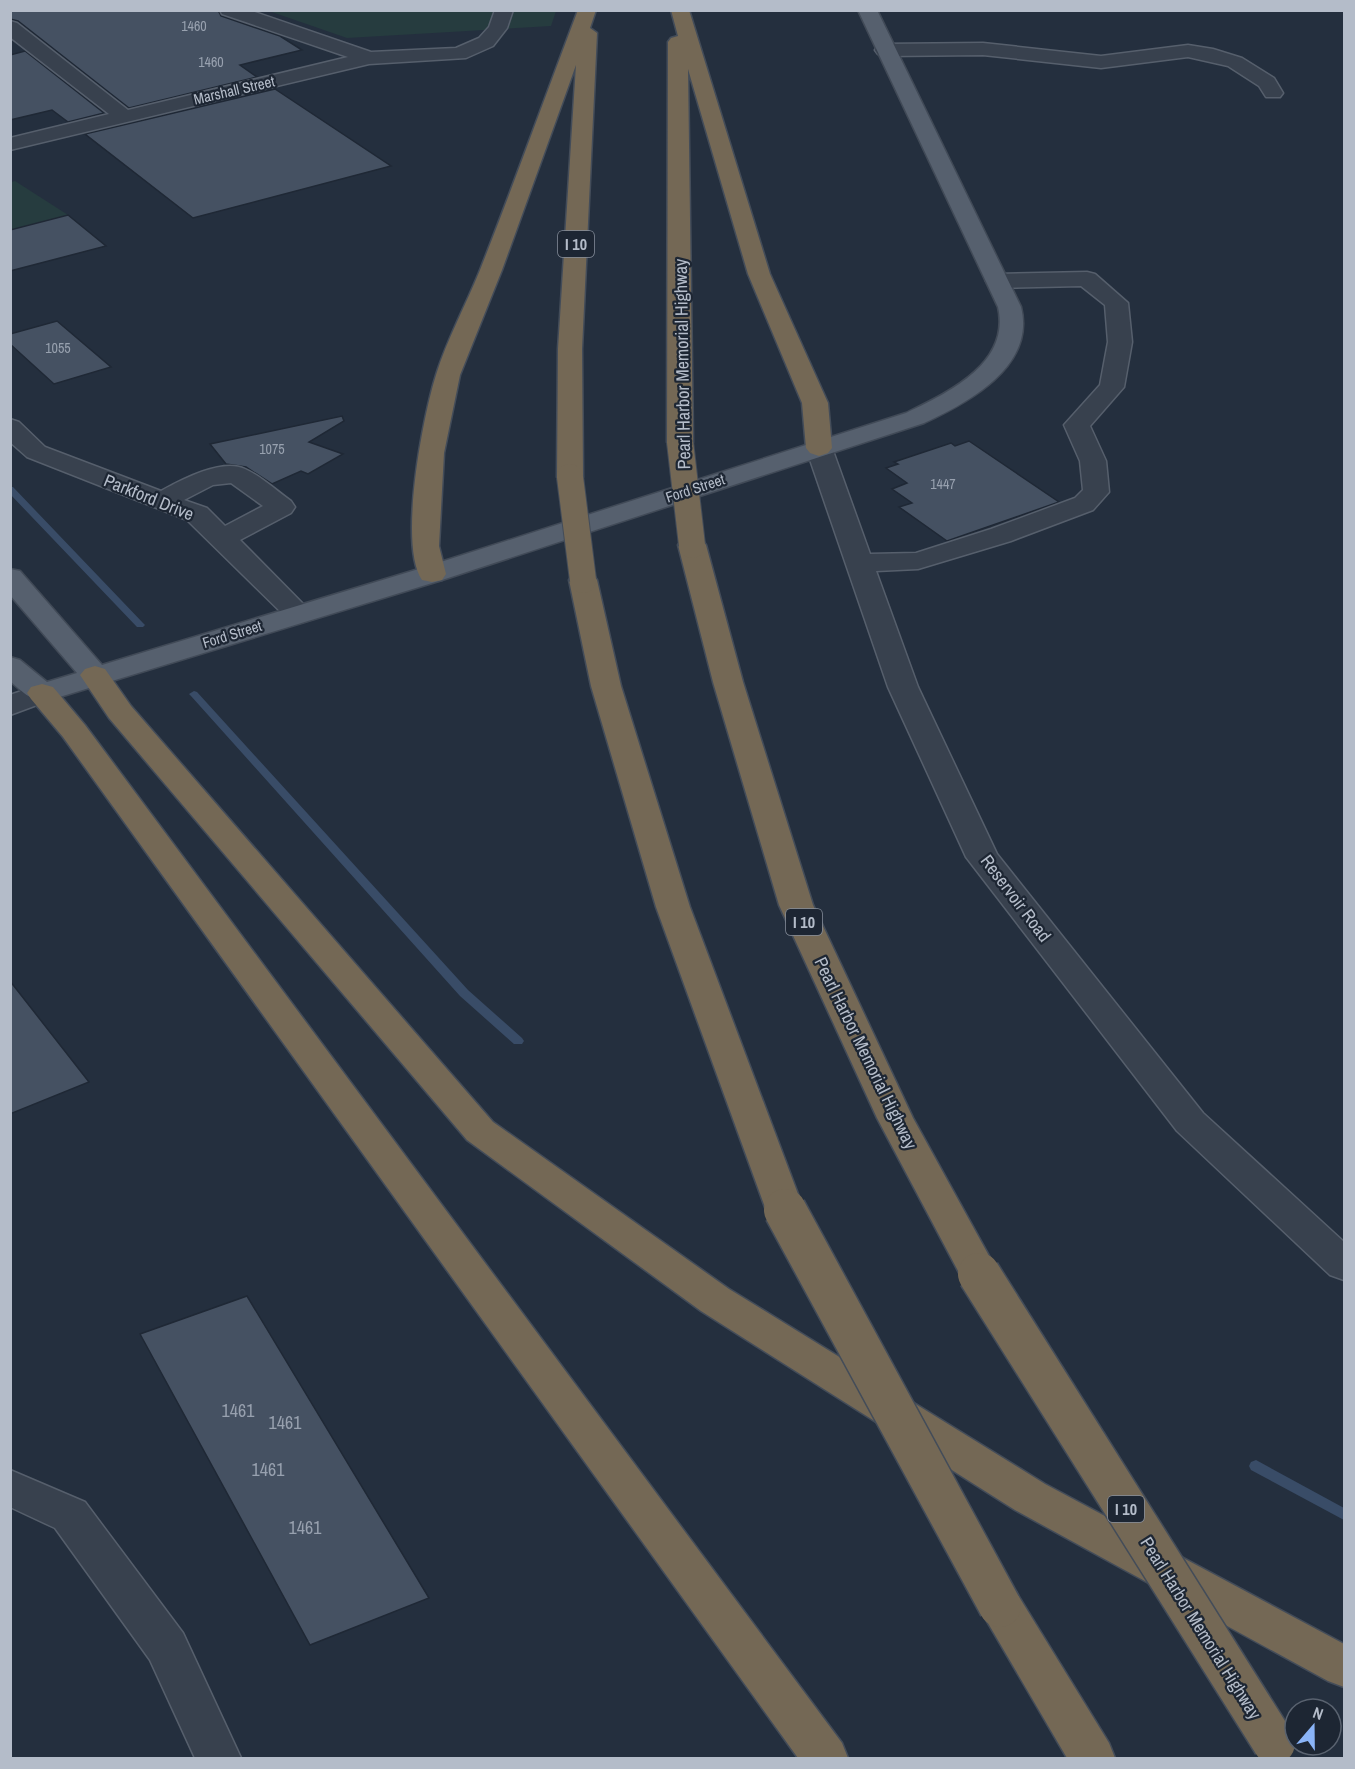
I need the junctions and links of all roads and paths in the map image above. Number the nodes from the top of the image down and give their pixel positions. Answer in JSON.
{"nodes":[{"id":1,"x":229,"y":10,"type":"edge"},
{"id":2,"x":504,"y":10,"type":"edge"},
{"id":3,"x":588,"y":10,"type":"edge"},
{"id":4,"x":679,"y":10,"type":"edge"},
{"id":5,"x":867,"y":10,"type":"edge"},
{"id":6,"x":10,"y":27,"type":"edge"},
{"id":7,"x":885,"y":50,"type":"junction"},
{"id":8,"x":369,"y":58,"type":"junction"},
{"id":9,"x":1273,"y":93,"type":"dead end"},
{"id":10,"x":124,"y":116,"type":"junction"},
{"id":11,"x":10,"y":144,"type":"edge"},
{"id":12,"x":998,"y":281,"type":"junction"},
{"id":13,"x":10,"y":427,"type":"edge"},
{"id":14,"x":819,"y":448,"type":"junction"},
{"id":15,"x":162,"y":501,"type":"junction"},
{"id":16,"x":222,"y":539,"type":"junction"},
{"id":17,"x":861,"y":563,"type":"junction"},
{"id":18,"x":432,"y":574,"type":"junction"},
{"id":19,"x":10,"y":577,"type":"edge"},
{"id":20,"x":299,"y":614,"type":"junction"},
{"id":21,"x":95,"y":675,"type":"junction"},
{"id":22,"x":21,"y":688,"type":"edge"},
{"id":23,"x":1344,"y":1265,"type":"edge"},
{"id":24,"x":10,"y":1487,"type":"edge"},
{"id":25,"x":1344,"y":1667,"type":"edge"},
{"id":26,"x":1279,"y":1751,"type":"edge"},
{"id":27,"x":218,"y":1758,"type":"edge"},
{"id":28,"x":825,"y":1758,"type":"edge"},
{"id":29,"x":1092,"y":1758,"type":"edge"}],
"edges":[{"from":1,"to":8,"type":"street"},
{"from":2,"to":8,"type":"street","name":"Marshall Street"},
{"from":3,"to":18,"type":"highway"},
{"from":3,"to":29,"type":"highway","number":"I 10","bridge":true},
{"from":4,"to":14,"type":"highway"},
{"from":4,"to":26,"type":"highway","name":"Pearl Harbor Memorial Highway","number":"I 10","bridge":true},
{"from":5,"to":7,"type":"main road","name":"Ford Street"},
{"from":6,"to":10,"type":"street"},
{"from":7,"to":9,"type":"street"},
{"from":7,"to":12,"type":"main road","name":"Ford Street"},
{"from":8,"to":10,"type":"street","name":"Marshall Street"},
{"from":10,"to":11,"type":"street","name":"Marshall Street"},
{"from":12,"to":14,"type":"main road","name":"Ford Street"},
{"from":12,"to":17,"type":"street"},
{"from":13,"to":15,"type":"street","name":"Parkford Drive"},
{"from":14,"to":17,"type":"street","name":"Reservoir Road"},
{"from":14,"to":18,"type":"main road","name":"Ford Street"},
{"from":15,"to":16,"type":"street","name":"Parkford Drive"},
{"from":15,"to":16,"type":"street"},
{"from":16,"to":20,"type":"street","name":"Parkford Drive"},
{"from":17,"to":23,"type":"street","name":"Reservoir Road"},
{"from":18,"to":20,"type":"main road","name":"Ford Street"},
{"from":19,"to":21,"type":"main road"},
{"from":20,"to":21,"type":"main road","name":"Ford Street"},
{"from":21,"to":22,"type":"main road","name":"Ford Street"},
{"from":21,"to":25,"type":"highway"},
{"from":22,"to":28,"type":"highway"},
{"from":24,"to":27,"type":"street"}]}
